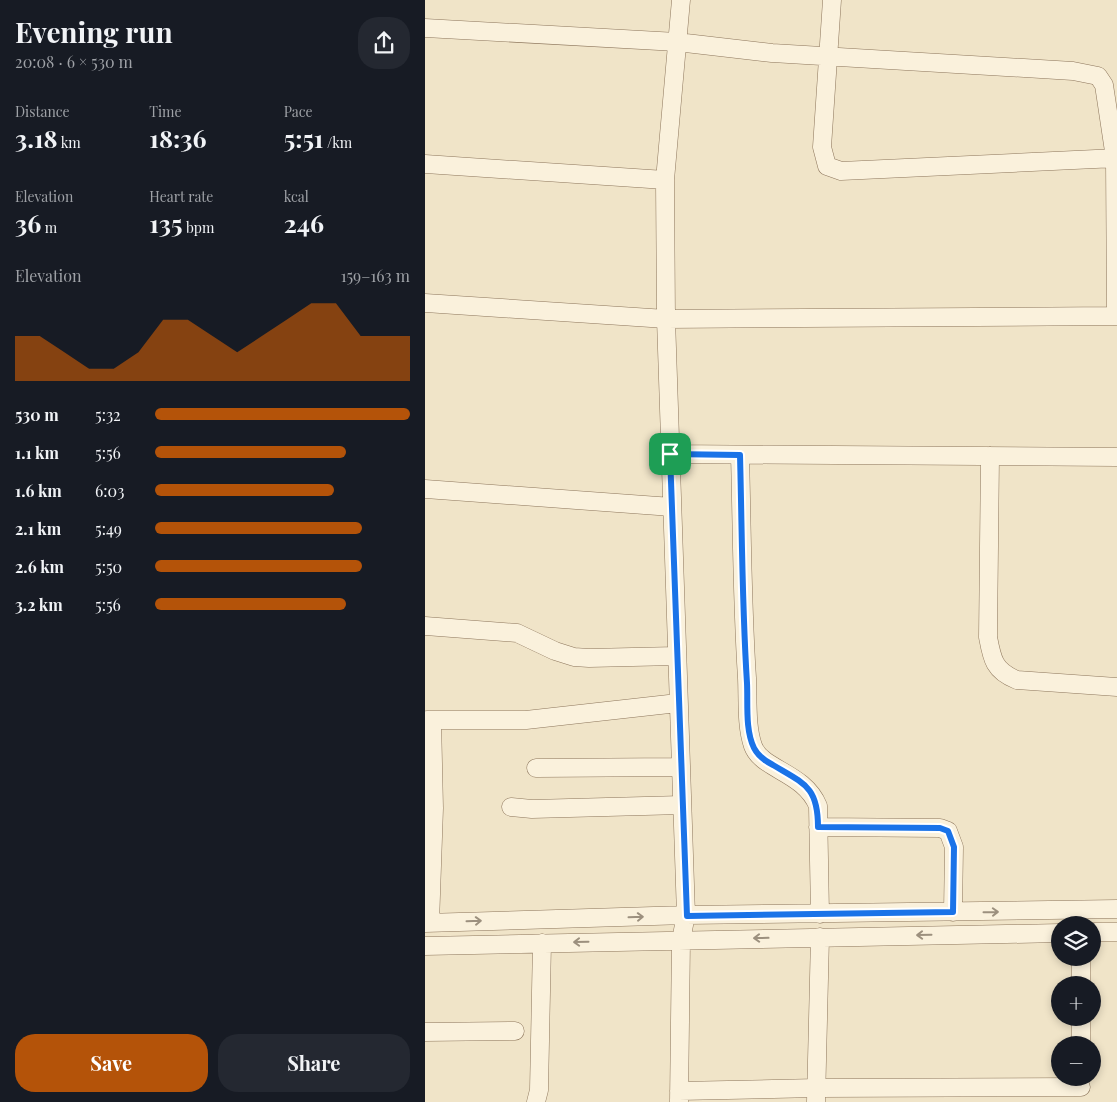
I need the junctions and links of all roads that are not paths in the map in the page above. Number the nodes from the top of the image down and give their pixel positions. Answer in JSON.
{"nodes":[{"id":1,"x":681,"y":0,"type":"edge"},
{"id":2,"x":832,"y":0,"type":"edge"},
{"id":3,"x":425,"y":28,"type":"edge"},
{"id":4,"x":677,"y":42,"type":"junction"},
{"id":5,"x":828,"y":56,"type":"junction"},
{"id":6,"x":1116,"y":158,"type":"edge"},
{"id":7,"x":425,"y":164,"type":"edge"},
{"id":8,"x":665,"y":180,"type":"junction"},
{"id":9,"x":425,"y":303,"type":"edge"},
{"id":10,"x":1117,"y":316,"type":"edge"},
{"id":11,"x":666,"y":319,"type":"junction"},
{"id":12,"x":670,"y":454,"type":"junction"},
{"id":13,"x":740,"y":455,"type":"junction"},
{"id":14,"x":990,"y":456,"type":"junction"},
{"id":15,"x":1117,"y":457,"type":"edge"},
{"id":16,"x":425,"y":489,"type":"edge"},
{"id":17,"x":672,"y":507,"type":"junction"},
{"id":18,"x":425,"y":626,"type":"edge"},
{"id":19,"x":676,"y":656,"type":"junction"},
{"id":20,"x":1117,"y":687,"type":"edge"},
{"id":21,"x":678,"y":703,"type":"junction"},
{"id":22,"x":681,"y":767,"type":"junction"},
{"id":23,"x":537,"y":768,"type":"dead end"},
{"id":24,"x":682,"y":805,"type":"junction"},
{"id":25,"x":511,"y":807,"type":"dead end"},
{"id":26,"x":429,"y":808,"type":"edge"},
{"id":27,"x":818,"y":827,"type":"junction"},
{"id":28,"x":1117,"y":909,"type":"edge"},
{"id":29,"x":953,"y":912,"type":"junction"},
{"id":30,"x":820,"y":914,"type":"junction"},
{"id":31,"x":687,"y":916,"type":"junction"},
{"id":32,"x":427,"y":923,"type":"edge"},
{"id":33,"x":1101,"y":932,"type":"edge"},
{"id":34,"x":1117,"y":932,"type":"edge"},
{"id":35,"x":1051,"y":933,"type":"edge"},
{"id":36,"x":820,"y":937,"type":"junction"},
{"id":37,"x":681,"y":940,"type":"junction"},
{"id":38,"x":543,"y":942,"type":"junction"},
{"id":39,"x":425,"y":946,"type":"edge"},
{"id":40,"x":515,"y":1031,"type":"dead end"},
{"id":41,"x":425,"y":1032,"type":"edge"},
{"id":42,"x":1081,"y":1089,"type":"edge"},
{"id":43,"x":816,"y":1095,"type":"edge"},
{"id":44,"x":679,"y":1097,"type":"edge"},
{"id":45,"x":536,"y":1102,"type":"edge"}],
"edges":[{"from":1,"to":4,"type":"street"},
{"from":2,"to":5,"type":"street"},
{"from":3,"to":4,"type":"street"},
{"from":4,"to":5,"type":"street"},
{"from":4,"to":8,"type":"street"},
{"from":5,"to":6,"type":"street"},
{"from":5,"to":6,"type":"street"},
{"from":6,"to":10,"type":"street"},
{"from":7,"to":8,"type":"street"},
{"from":8,"to":11,"type":"street"},
{"from":9,"to":11,"type":"street"},
{"from":10,"to":11,"type":"street"},
{"from":11,"to":12,"type":"street"},
{"from":12,"to":13,"type":"street"},
{"from":12,"to":17,"type":"street"},
{"from":13,"to":14,"type":"street"},
{"from":13,"to":27,"type":"street"},
{"from":14,"to":15,"type":"street"},
{"from":14,"to":20,"type":"street"},
{"from":16,"to":17,"type":"street"},
{"from":17,"to":19,"type":"street"},
{"from":18,"to":19,"type":"street"},
{"from":19,"to":21,"type":"street"},
{"from":21,"to":22,"type":"street"},
{"from":21,"to":26,"type":"street"},
{"from":22,"to":23,"type":"street"},
{"from":22,"to":24,"type":"street"},
{"from":24,"to":25,"type":"street"},
{"from":24,"to":31,"type":"street"},
{"from":26,"to":32,"type":"street"},
{"from":27,"to":29,"type":"street"},
{"from":27,"to":30,"type":"street"},
{"from":29,"to":28,"type":"street","one_way":true},
{"from":29,"to":30,"type":"street"},
{"from":30,"to":31,"type":"street"},
{"from":32,"to":31,"type":"street","one_way":true},
{"from":31,"to":37,"type":"street"},
{"from":33,"to":34,"type":"street"},
{"from":35,"to":36,"type":"street","one_way":true},
{"from":36,"to":37,"type":"street","one_way":true},
{"from":36,"to":43,"type":"street"},
{"from":37,"to":38,"type":"street","one_way":true},
{"from":37,"to":44,"type":"street"},
{"from":38,"to":39,"type":"street"},
{"from":38,"to":45,"type":"street"},
{"from":40,"to":41,"type":"street"},
{"from":42,"to":43,"type":"street"},
{"from":43,"to":44,"type":"street"}]}
